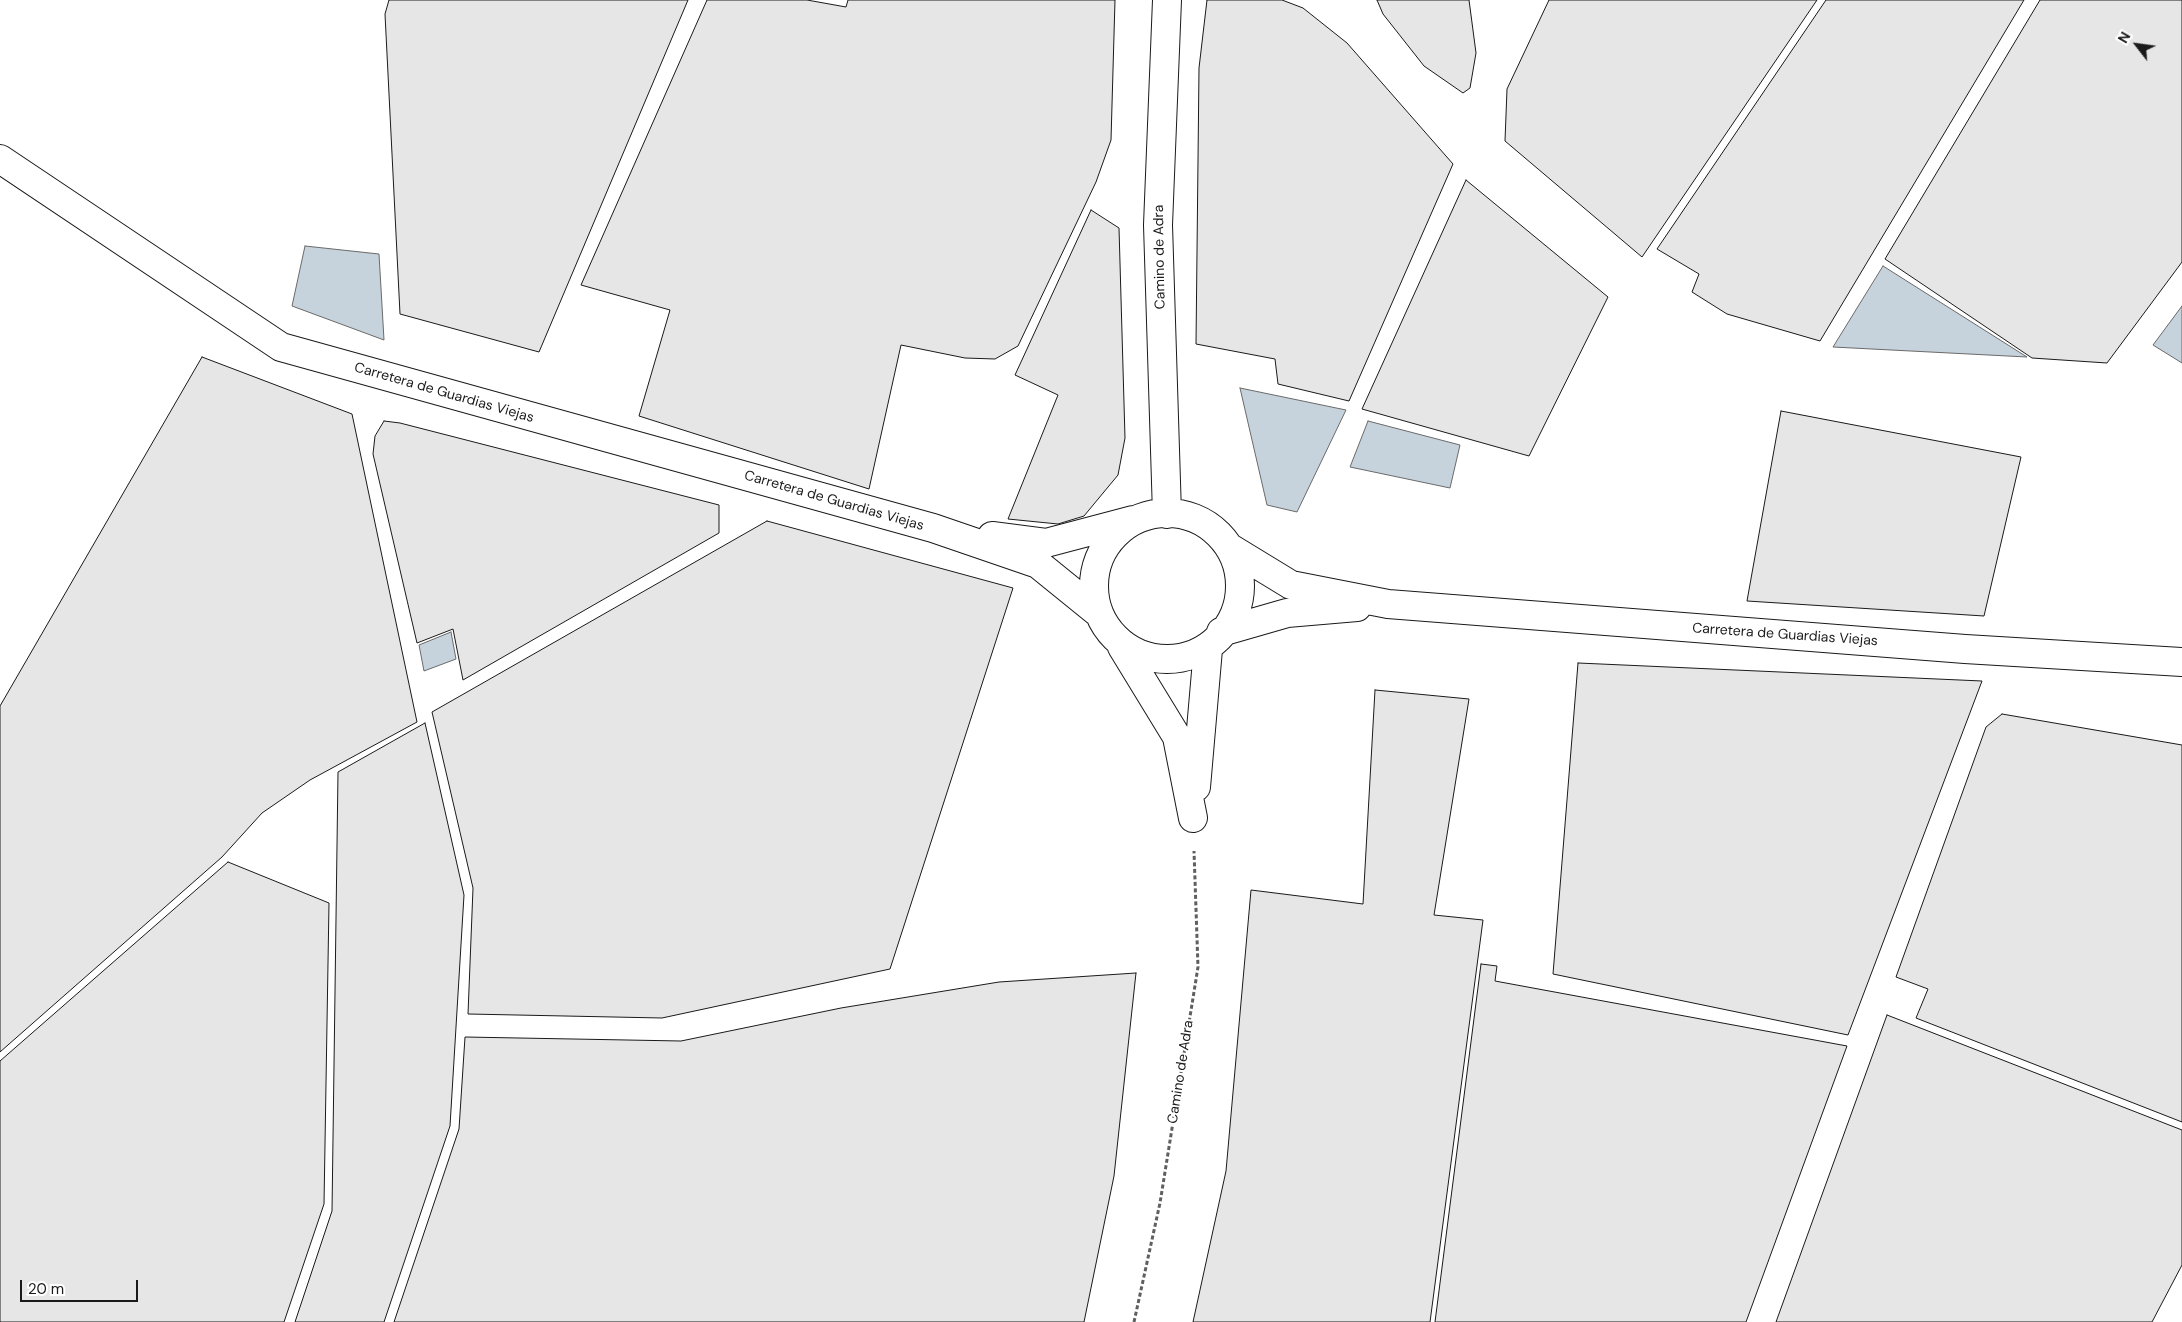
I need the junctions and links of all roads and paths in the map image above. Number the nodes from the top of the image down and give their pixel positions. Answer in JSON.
{"nodes":[{"id":1,"x":1167,"y":0,"type":"edge"},
{"id":2,"x":0,"y":159,"type":"edge"},
{"id":3,"x":1167,"y":514,"type":"junction"},
{"id":4,"x":1135,"y":519,"type":"junction"},
{"id":5,"x":933,"y":528,"type":"junction"},
{"id":6,"x":1232,"y":549,"type":"junction"},
{"id":7,"x":1388,"y":604,"type":"junction"},
{"id":8,"x":1096,"y":611,"type":"junction"},
{"id":9,"x":1215,"y":640,"type":"junction"},
{"id":10,"x":1122,"y":647,"type":"junction"},
{"id":11,"x":2182,"y":662,"type":"edge"},
{"id":12,"x":1193,"y":818,"type":"junction"},
{"id":13,"x":1134,"y":1322,"type":"edge"}],
"edges":[{"from":1,"to":3,"type":"street","name":"Camino de Adra"},
{"from":2,"to":5,"type":"street","name":"Carretera de Guardias Viejas"},
{"from":3,"to":4,"type":"street"},
{"from":3,"to":6,"type":"street"},
{"from":4,"to":5,"type":"street","name":"Carretera de Guardias Viejas"},
{"from":4,"to":8,"type":"street"},
{"from":5,"to":8,"type":"street","name":"Carretera de Guardias Viejas"},
{"from":6,"to":7,"type":"street","name":"Carretera de Guardias Viejas"},
{"from":6,"to":9,"type":"street"},
{"from":7,"to":9,"type":"street","name":"Carretera de Guardias Viejas"},
{"from":7,"to":11,"type":"street","name":"Carretera de Guardias Viejas"},
{"from":8,"to":10,"type":"street"},
{"from":9,"to":10,"type":"street"},
{"from":9,"to":12,"type":"street"},
{"from":10,"to":12,"type":"street"},
{"from":12,"to":13,"type":"path","name":"Camino de Adra"}]}
